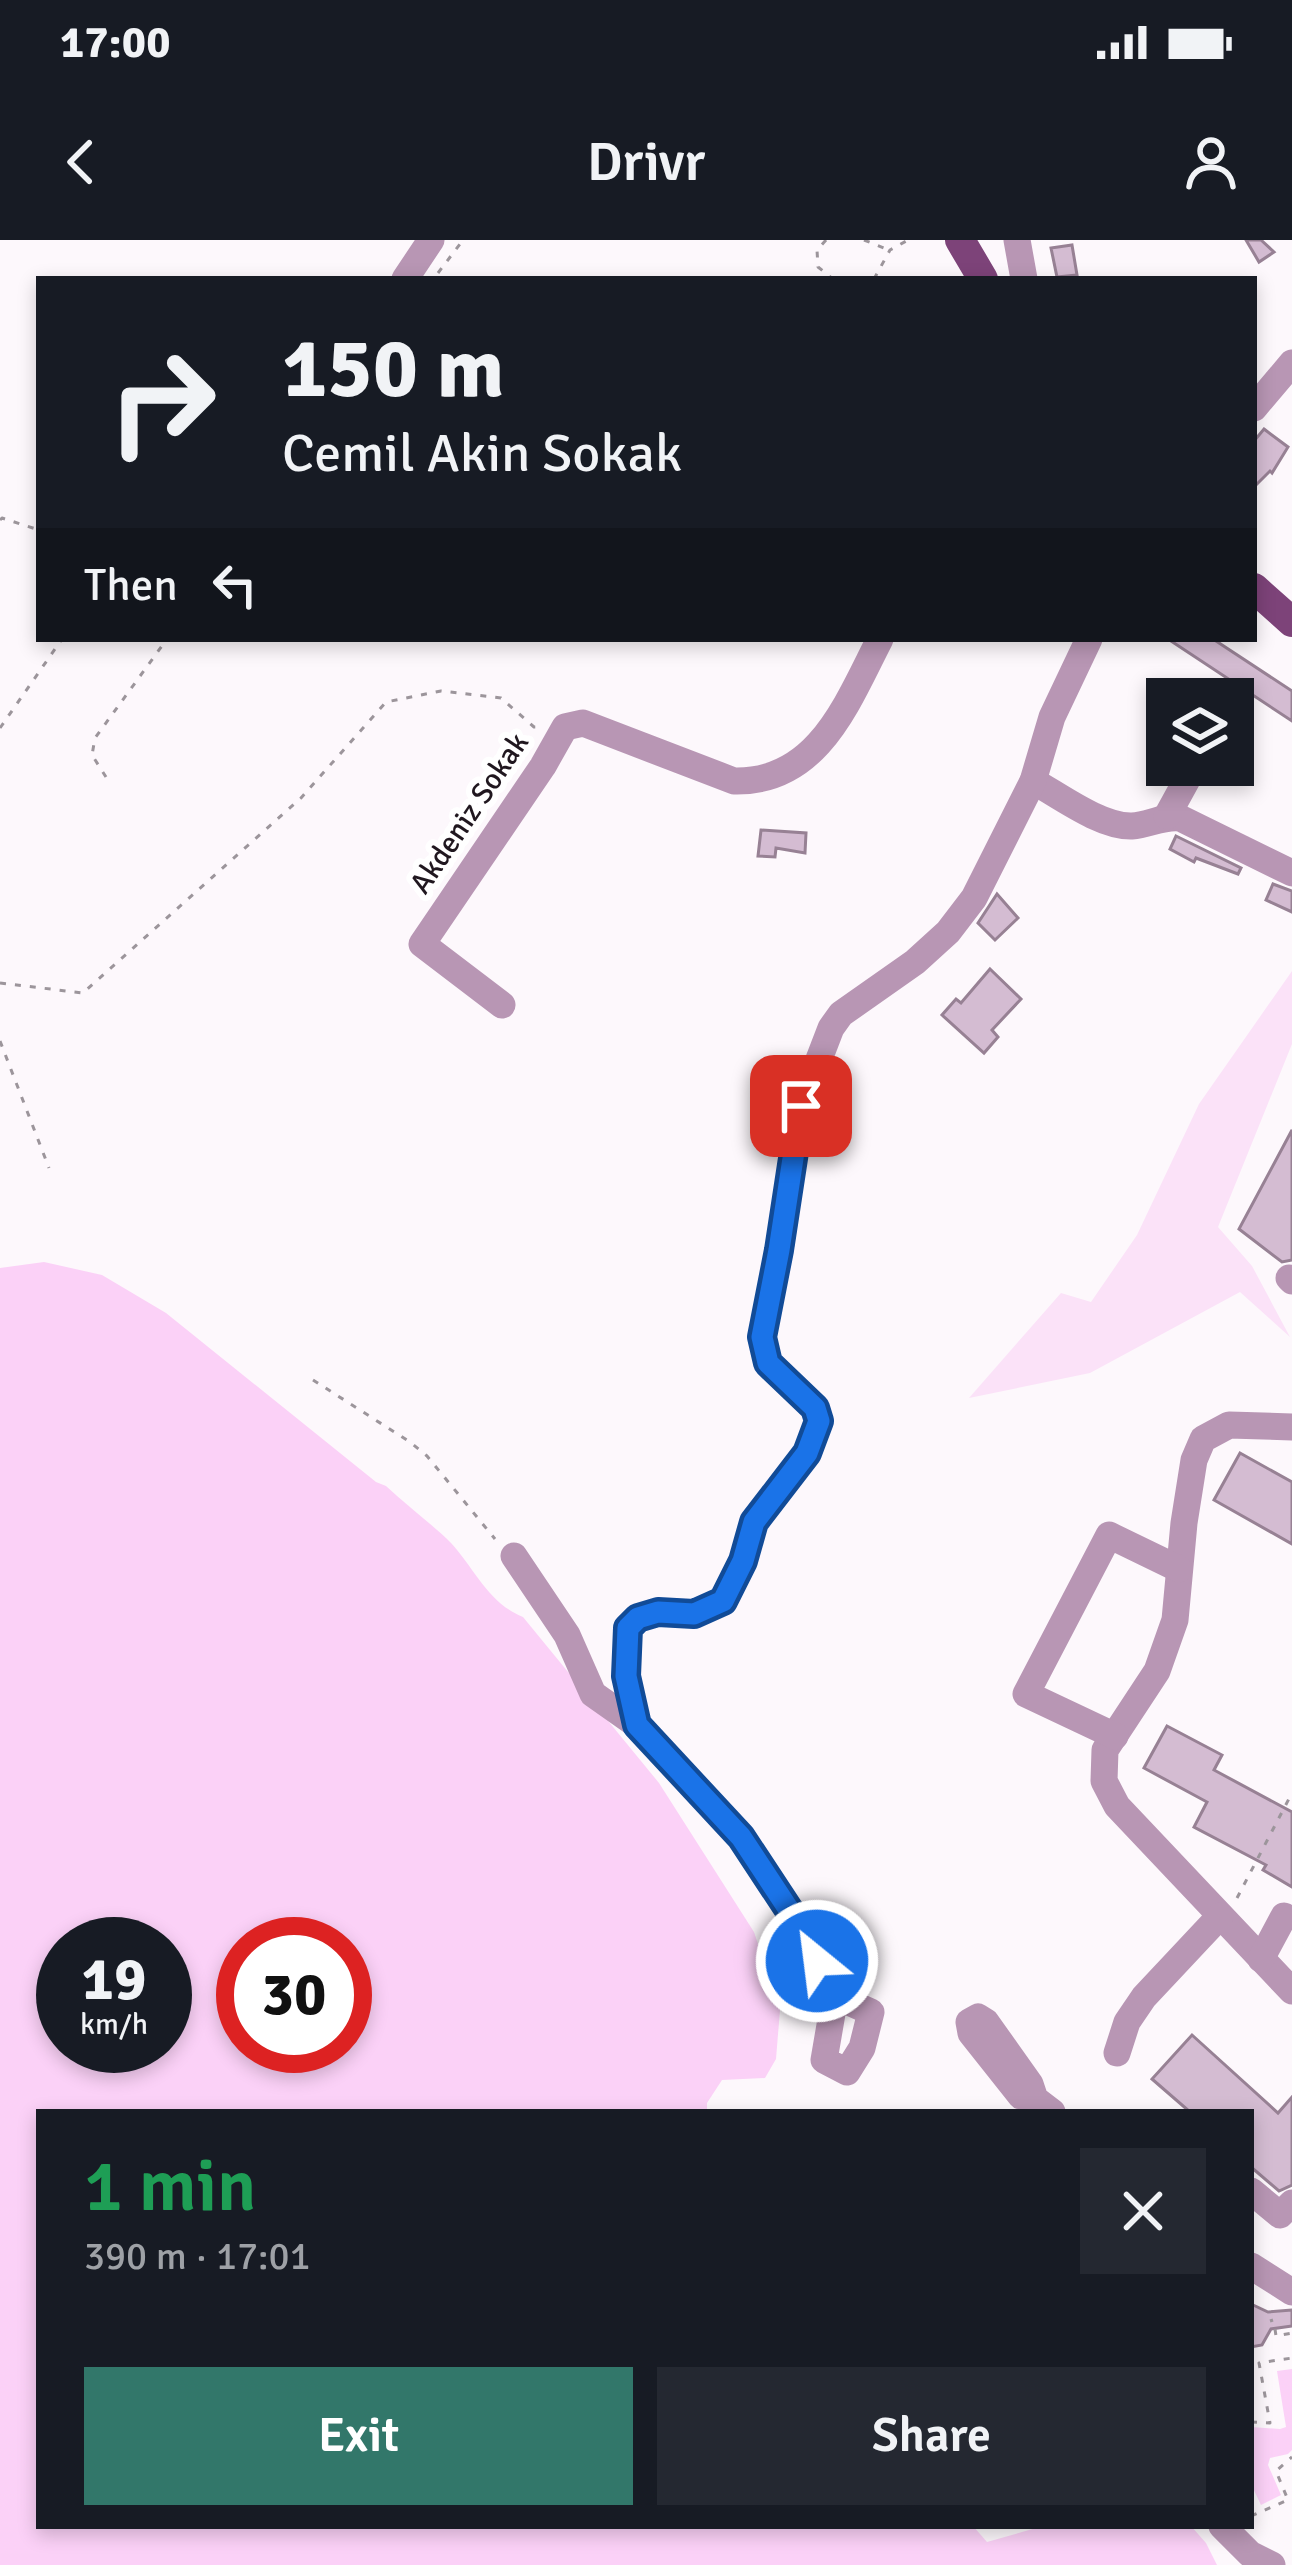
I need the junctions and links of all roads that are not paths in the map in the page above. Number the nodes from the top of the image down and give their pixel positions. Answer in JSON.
{"nodes":[{"id":1,"x":431,"y":240,"type":"edge"},
{"id":2,"x":960,"y":240,"type":"edge"},
{"id":3,"x":1019,"y":241,"type":"edge"},
{"id":4,"x":407,"y":276,"type":"edge"},
{"id":5,"x":981,"y":276,"type":"edge"},
{"id":6,"x":1024,"y":276,"type":"edge"},
{"id":7,"x":1292,"y":363,"type":"edge"},
{"id":8,"x":1257,"y":400,"type":"edge"},
{"id":9,"x":1257,"y":591,"type":"edge"},
{"id":10,"x":1292,"y":622,"type":"edge"},
{"id":11,"x":878,"y":642,"type":"edge"},
{"id":12,"x":1088,"y":642,"type":"edge"},
{"id":13,"x":1033,"y":781,"type":"junction"},
{"id":14,"x":1183,"y":786,"type":"edge"},
{"id":15,"x":1167,"y":816,"type":"junction"},
{"id":16,"x":1292,"y":873,"type":"edge"},
{"id":17,"x":502,"y":1005,"type":"dead end"},
{"id":18,"x":1292,"y":1427,"type":"edge"},
{"id":19,"x":514,"y":1556,"type":"road end"},
{"id":20,"x":1179,"y":1570,"type":"junction"},
{"id":21,"x":637,"y":1725,"type":"junction"},
{"id":22,"x":1115,"y":1736,"type":"junction"},
{"id":23,"x":1284,"y":1916,"type":"dead end"},
{"id":24,"x":1223,"y":1918,"type":"junction"},
{"id":25,"x":1261,"y":1959,"type":"junction"},
{"id":26,"x":1289,"y":1982,"type":"edge"},
{"id":27,"x":835,"y":1996,"type":"dead end"},
{"id":28,"x":1117,"y":2054,"type":"dead end"},
{"id":29,"x":1254,"y":2194,"type":"edge"},
{"id":30,"x":1292,"y":2203,"type":"edge"},
{"id":31,"x":1254,"y":2268,"type":"edge"},
{"id":32,"x":1292,"y":2292,"type":"edge"},
{"id":33,"x":1225,"y":2529,"type":"edge"},
{"id":34,"x":1292,"y":2549,"type":"edge"},
{"id":35,"x":1273,"y":2565,"type":"edge"},
{"id":36,"x":1282,"y":2565,"type":"edge"}],
"edges":[{"from":1,"to":4,"type":"street"},
{"from":2,"to":5,"type":"main road"},
{"from":3,"to":6,"type":"street"},
{"from":7,"to":8,"type":"street"},
{"from":9,"to":10,"type":"main road"},
{"from":11,"to":17,"type":"street","name":"Akdeniz Sokak"},
{"from":12,"to":13,"type":"street"},
{"from":13,"to":15,"type":"street"},
{"from":13,"to":21,"type":"street"},
{"from":14,"to":15,"type":"street"},
{"from":15,"to":16,"type":"street"},
{"from":18,"to":20,"type":"street"},
{"from":19,"to":21,"type":"street"},
{"from":20,"to":22,"type":"street"},
{"from":20,"to":22,"type":"street"},
{"from":21,"to":27,"type":"street"},
{"from":22,"to":24,"type":"street"},
{"from":23,"to":25,"type":"street"},
{"from":24,"to":25,"type":"street"},
{"from":24,"to":28,"type":"street"},
{"from":25,"to":26,"type":"street"},
{"from":29,"to":30,"type":"street"},
{"from":31,"to":32,"type":"street"},
{"from":33,"to":35,"type":"street"},
{"from":34,"to":36,"type":"street"}]}
